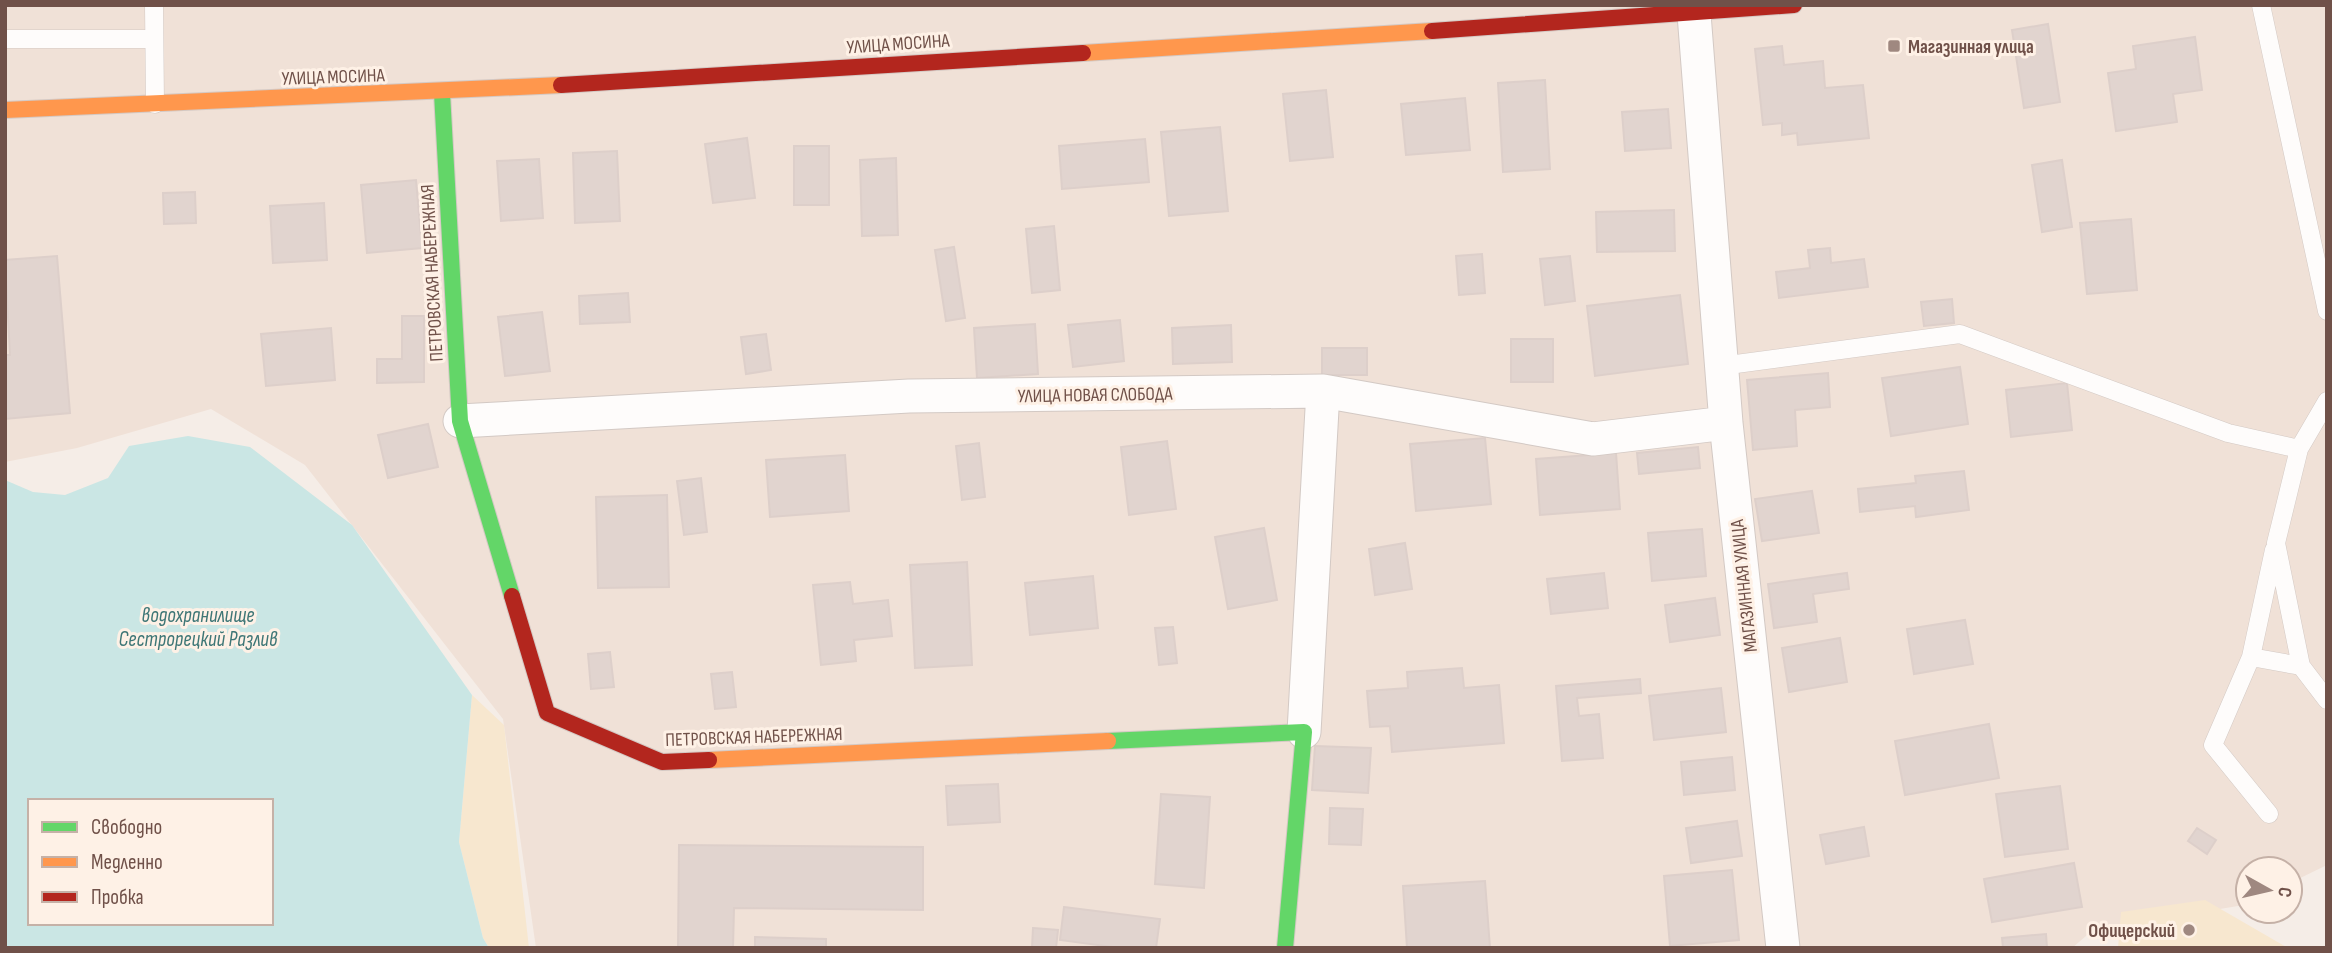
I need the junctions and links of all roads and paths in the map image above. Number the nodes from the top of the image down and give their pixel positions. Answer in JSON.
{"nodes":[{"id":1,"x":154,"y":5,"type":"edge"},
{"id":2,"x":1794,"y":5,"type":"edge"},
{"id":3,"x":2261,"y":5,"type":"edge"},
{"id":4,"x":1542,"y":14,"type":"edge"},
{"id":5,"x":1694,"y":14,"type":"junction"},
{"id":6,"x":5,"y":39,"type":"edge"},
{"id":7,"x":153,"y":39,"type":"junction"},
{"id":8,"x":442,"y":93,"type":"junction"},
{"id":9,"x":155,"y":104,"type":"junction"},
{"id":10,"x":5,"y":110,"type":"edge"},
{"id":11,"x":2327,"y":311,"type":"edge"},
{"id":12,"x":1721,"y":366,"type":"junction"},
{"id":13,"x":1322,"y":391,"type":"junction"},
{"id":14,"x":2327,"y":401,"type":"edge"},
{"id":15,"x":460,"y":421,"type":"junction"},
{"id":16,"x":1726,"y":423,"type":"junction"},
{"id":17,"x":2299,"y":449,"type":"junction"},
{"id":18,"x":2276,"y":543,"type":"junction"},
{"id":19,"x":2251,"y":657,"type":"junction"},
{"id":20,"x":2301,"y":666,"type":"junction"},
{"id":21,"x":2327,"y":700,"type":"edge"},
{"id":22,"x":1304,"y":732,"type":"junction"},
{"id":23,"x":2269,"y":814,"type":"dead end"},
{"id":24,"x":1285,"y":948,"type":"edge"},
{"id":25,"x":1783,"y":948,"type":"edge"}],
"edges":[{"from":1,"to":7,"type":"lane"},
{"from":2,"to":5,"type":"street","name":"УЛИЦА МОСИНА"},
{"from":3,"to":11,"type":"lane"},
{"from":4,"to":5,"type":"street","name":"УЛИЦА МОСИНА"},
{"from":4,"to":8,"type":"street","name":"УЛИЦА МОСИНА"},
{"from":5,"to":12,"type":"street","name":"МАГАЗИННАЯ УЛИЦА"},
{"from":6,"to":7,"type":"lane"},
{"from":7,"to":9,"type":"lane"},
{"from":8,"to":9,"type":"street","name":"УЛИЦА МОСИНА"},
{"from":8,"to":15,"type":"street","name":"ПЕТРОВСКАЯ НАБЕРЕЖНАЯ"},
{"from":9,"to":10,"type":"street","name":"УЛИЦА МОСИНА"},
{"from":12,"to":16,"type":"street","name":"МАГАЗИННАЯ УЛИЦА"},
{"from":12,"to":17,"type":"lane"},
{"from":13,"to":15,"type":"street","name":"УЛИЦА НОВАЯ СЛОБОДА"},
{"from":13,"to":16,"type":"street","name":"УЛИЦА НОВАЯ СЛОБОДА"},
{"from":13,"to":22,"type":"street"},
{"from":14,"to":17,"type":"lane"},
{"from":15,"to":22,"type":"street","name":"ПЕТРОВСКАЯ НАБЕРЕЖНАЯ"},
{"from":16,"to":25,"type":"street","name":"МАГАЗИННАЯ УЛИЦА"},
{"from":17,"to":18,"type":"lane"},
{"from":18,"to":19,"type":"lane"},
{"from":18,"to":20,"type":"lane"},
{"from":19,"to":20,"type":"lane"},
{"from":19,"to":23,"type":"lane"},
{"from":20,"to":21,"type":"lane"},
{"from":22,"to":24,"type":"street"}]}
